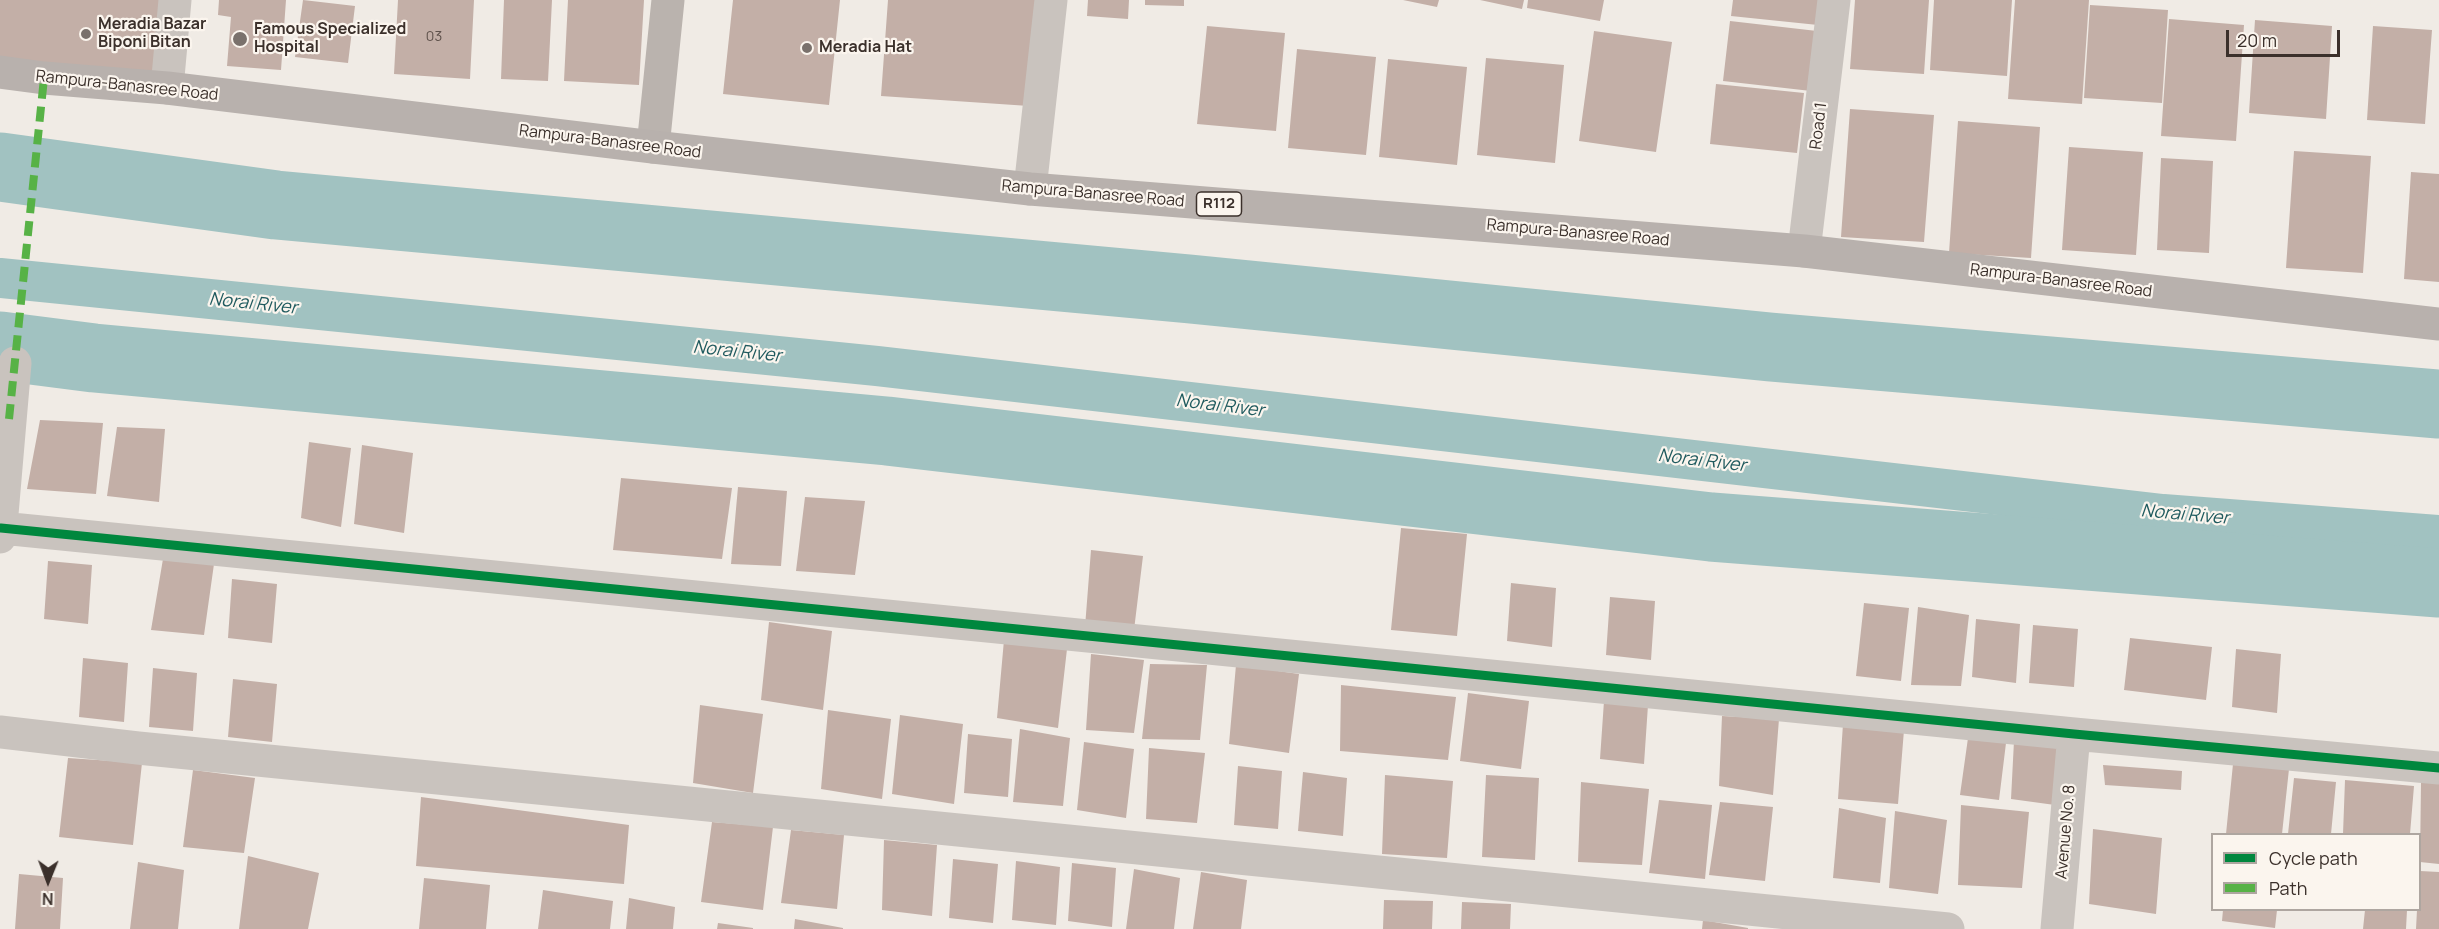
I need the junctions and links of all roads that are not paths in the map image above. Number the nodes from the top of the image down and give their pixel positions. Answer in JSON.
{"nodes":[{"id":1,"x":175,"y":0,"type":"edge"},
{"id":2,"x":668,"y":0,"type":"edge"},
{"id":3,"x":1051,"y":0,"type":"edge"},
{"id":4,"x":1834,"y":0,"type":"edge"},
{"id":5,"x":0,"y":72,"type":"edge"},
{"id":6,"x":167,"y":88,"type":"junction"},
{"id":7,"x":652,"y":147,"type":"junction"},
{"id":8,"x":1030,"y":189,"type":"junction"},
{"id":9,"x":1804,"y":251,"type":"junction"},
{"id":10,"x":2439,"y":324,"type":"edge"},
{"id":11,"x":15,"y":363,"type":"dead end"},
{"id":12,"x":5,"y":418,"type":"edge"},
{"id":13,"x":0,"y":532,"type":"edge"},
{"id":14,"x":0,"y":732,"type":"edge"},
{"id":15,"x":2074,"y":734,"type":"junction"},
{"id":16,"x":2439,"y":768,"type":"edge"},
{"id":17,"x":1948,"y":929,"type":"edge"},
{"id":18,"x":2058,"y":929,"type":"edge"}],
"edges":[{"from":1,"to":6,"type":"street"},
{"from":2,"to":7,"type":"street"},
{"from":3,"to":8,"type":"street"},
{"from":4,"to":9,"type":"street","name":"Road 1"},
{"from":5,"to":6,"type":"main road","name":"Rampura-Banasree Road","number":"R112"},
{"from":6,"to":7,"type":"main road","name":"Rampura-Banasree Road","number":"R112"},
{"from":7,"to":8,"type":"main road","name":"Rampura-Banasree Road","number":"R112"},
{"from":8,"to":9,"type":"main road","name":"Rampura-Banasree Road","number":"R112"},
{"from":9,"to":10,"type":"main road","name":"Rampura-Banasree Road","number":"R112"},
{"from":11,"to":12,"type":"street"},
{"from":12,"to":13,"type":"street"},
{"from":13,"to":15,"type":"street"},
{"from":14,"to":17,"type":"street"},
{"from":15,"to":16,"type":"street"},
{"from":15,"to":18,"type":"street","name":"Avenue No. 8"}]}
